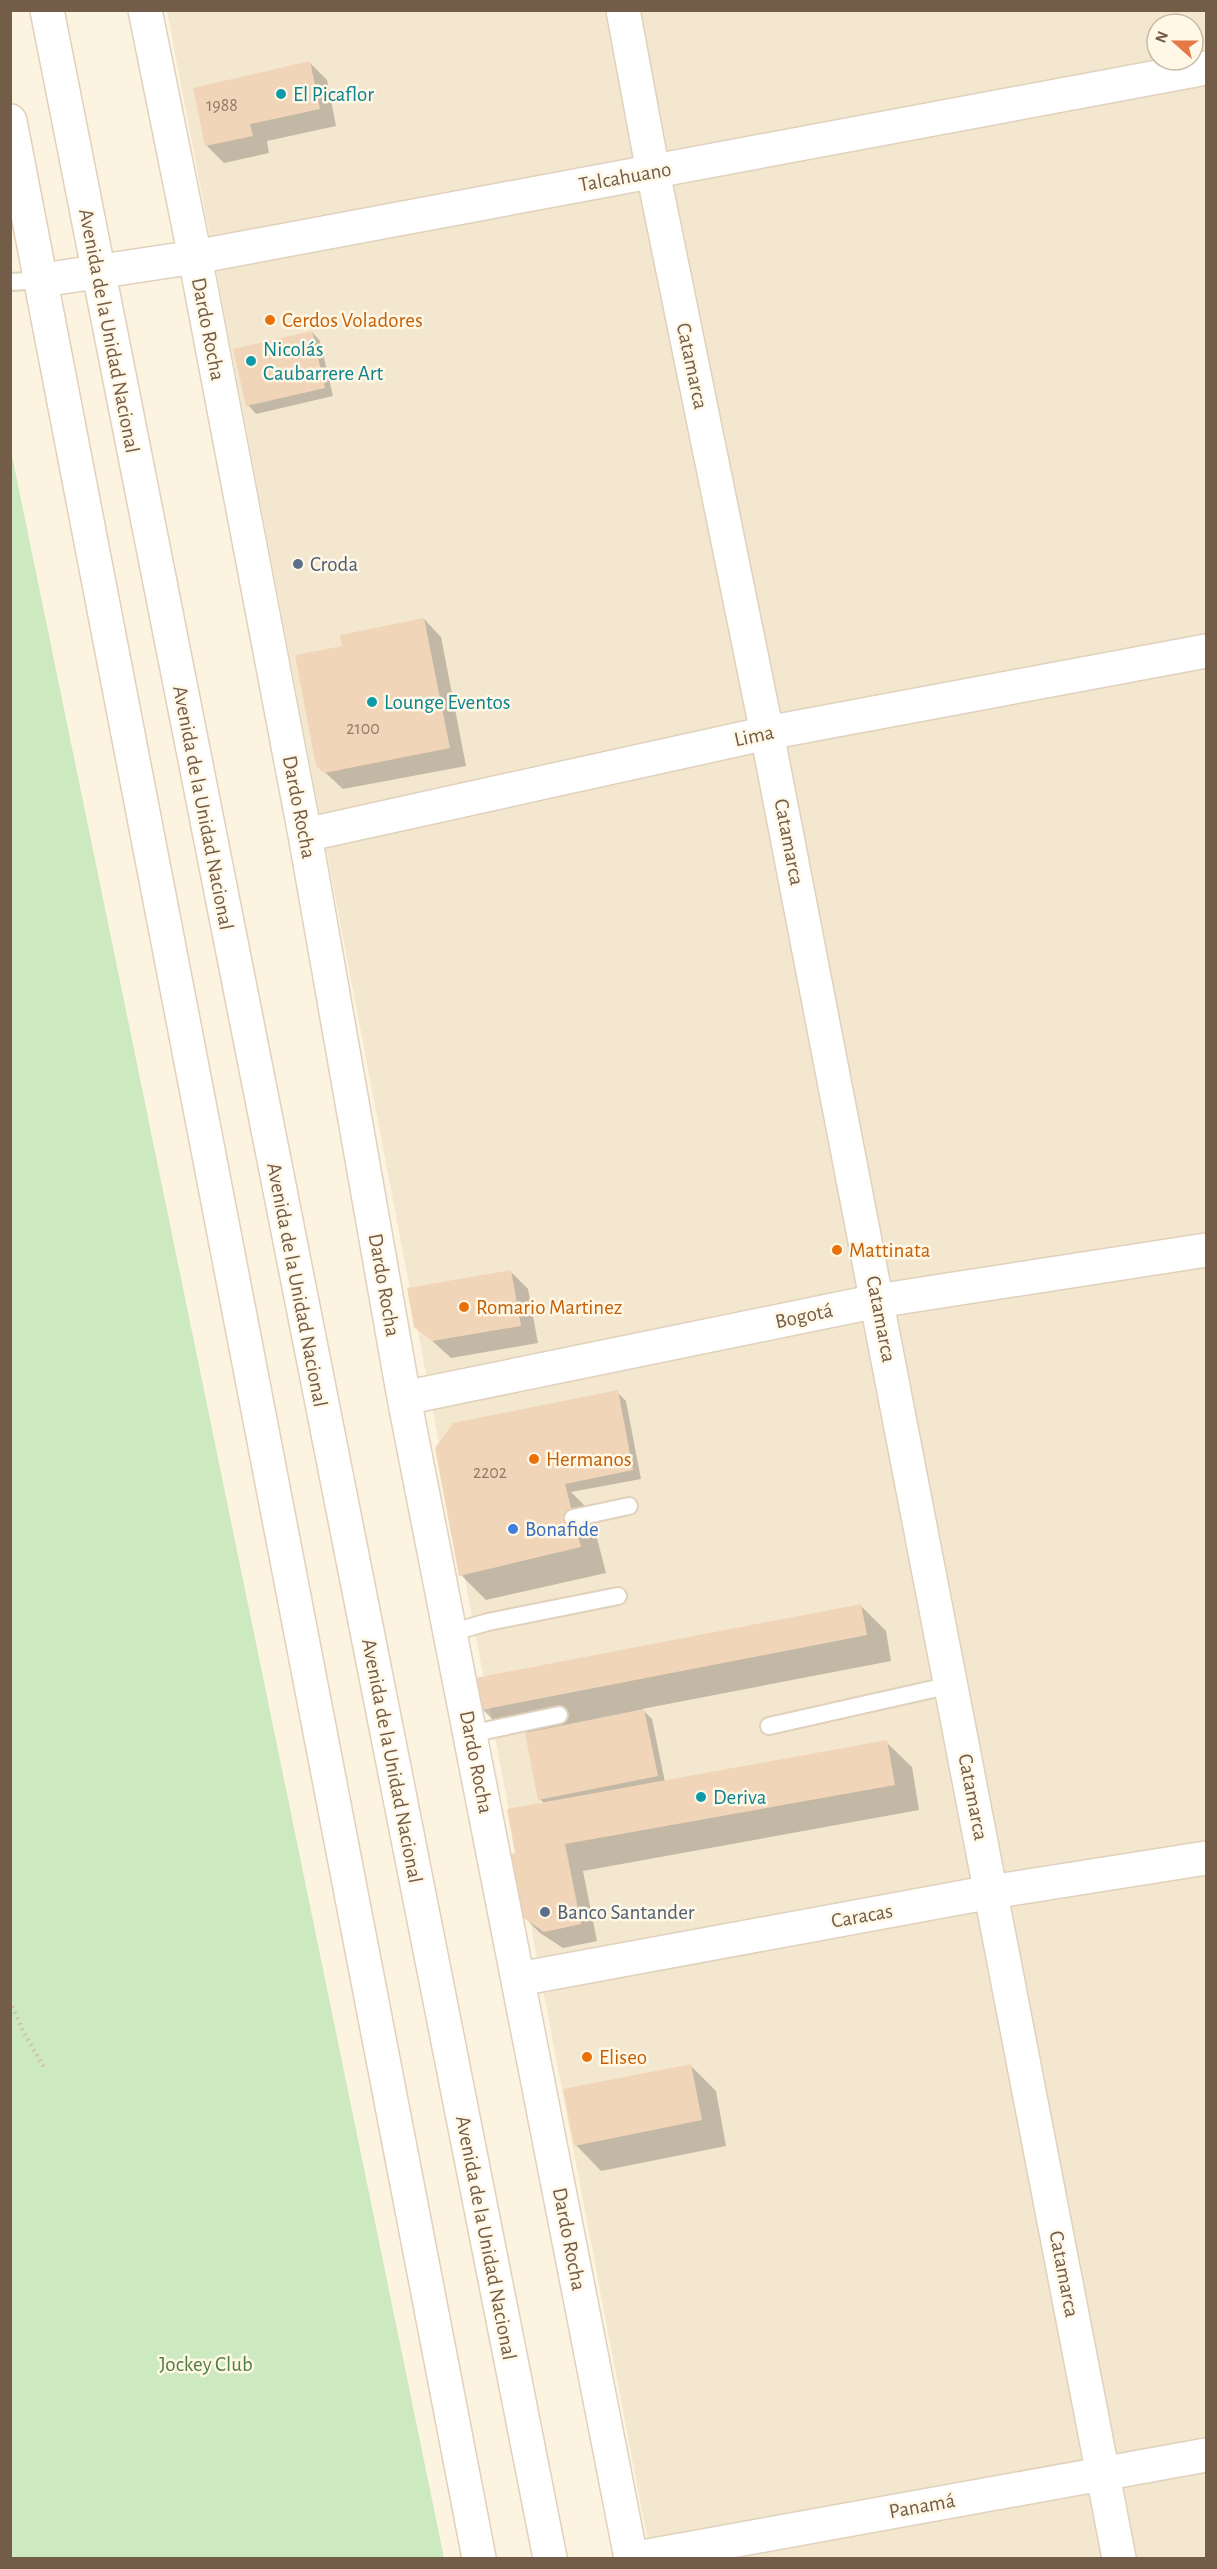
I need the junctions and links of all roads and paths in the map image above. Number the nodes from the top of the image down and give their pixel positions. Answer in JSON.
{"nodes":[{"id":1,"x":47,"y":10,"type":"edge"},
{"id":2,"x":145,"y":10,"type":"edge"},
{"id":3,"x":623,"y":10,"type":"edge"},
{"id":4,"x":1206,"y":68,"type":"edge"},
{"id":5,"x":10,"y":121,"type":"edge"},
{"id":6,"x":653,"y":172,"type":"junction"},
{"id":7,"x":195,"y":257,"type":"junction"},
{"id":8,"x":97,"y":271,"type":"junction"},
{"id":9,"x":43,"y":280,"type":"junction"},
{"id":10,"x":10,"y":282,"type":"edge"},
{"id":11,"x":1206,"y":651,"type":"edge"},
{"id":12,"x":767,"y":733,"type":"junction"},
{"id":13,"x":305,"y":835,"type":"junction"},
{"id":14,"x":1206,"y":1250,"type":"edge"},
{"id":15,"x":877,"y":1301,"type":"junction"},
{"id":16,"x":404,"y":1398,"type":"junction"},
{"id":17,"x":629,"y":1506,"type":"dead end"},
{"id":18,"x":573,"y":1518,"type":"dead end"},
{"id":19,"x":618,"y":1596,"type":"dead end"},
{"id":20,"x":450,"y":1633,"type":"junction"},
{"id":21,"x":951,"y":1684,"type":"junction"},
{"id":22,"x":559,"y":1715,"type":"dead end"},
{"id":23,"x":769,"y":1726,"type":"dead end"},
{"id":24,"x":470,"y":1734,"type":"junction"},
{"id":25,"x":1206,"y":1858,"type":"edge"},
{"id":26,"x":991,"y":1892,"type":"junction"},
{"id":27,"x":519,"y":1979,"type":"junction"},
{"id":28,"x":10,"y":2001,"type":"edge"},
{"id":29,"x":44,"y":2067,"type":"dead end"},
{"id":30,"x":1206,"y":2455,"type":"edge"},
{"id":31,"x":1103,"y":2474,"type":"junction"},
{"id":32,"x":479,"y":2559,"type":"edge"},
{"id":33,"x":550,"y":2559,"type":"edge"},
{"id":34,"x":631,"y":2559,"type":"edge"},
{"id":35,"x":637,"y":2559,"type":"edge"},
{"id":36,"x":1119,"y":2559,"type":"edge"}],
"edges":[{"from":1,"to":8,"type":"street","name":"Avenida de la Unidad Nacional"},
{"from":2,"to":7,"type":"street","name":"Dardo Rocha"},
{"from":3,"to":6,"type":"street","name":"Catamarca"},
{"from":4,"to":6,"type":"street","name":"Talcahuano"},
{"from":5,"to":9,"type":"street"},
{"from":6,"to":7,"type":"street","name":"Talcahuano"},
{"from":6,"to":12,"type":"street","name":"Catamarca"},
{"from":7,"to":8,"type":"street","name":"Talcahuano"},
{"from":7,"to":13,"type":"street","name":"Dardo Rocha"},
{"from":8,"to":9,"type":"street","name":"Talcahuano"},
{"from":8,"to":33,"type":"street","name":"Avenida de la Unidad Nacional"},
{"from":9,"to":10,"type":"lane"},
{"from":9,"to":32,"type":"street"},
{"from":11,"to":12,"type":"street","name":"Lima"},
{"from":12,"to":13,"type":"street","name":"Lima"},
{"from":12,"to":15,"type":"street","name":"Catamarca"},
{"from":13,"to":16,"type":"street","name":"Dardo Rocha"},
{"from":14,"to":15,"type":"street","name":"Bogotá"},
{"from":15,"to":16,"type":"street","name":"Bogotá"},
{"from":15,"to":21,"type":"street","name":"Catamarca"},
{"from":16,"to":20,"type":"street","name":"Dardo Rocha"},
{"from":17,"to":18,"type":"lane"},
{"from":19,"to":20,"type":"lane"},
{"from":20,"to":24,"type":"street","name":"Dardo Rocha"},
{"from":21,"to":23,"type":"lane"},
{"from":21,"to":26,"type":"street","name":"Catamarca"},
{"from":22,"to":24,"type":"lane"},
{"from":24,"to":27,"type":"street","name":"Dardo Rocha"},
{"from":25,"to":26,"type":"street","name":"Caracas"},
{"from":26,"to":27,"type":"street","name":"Caracas"},
{"from":26,"to":31,"type":"street","name":"Catamarca"},
{"from":27,"to":34,"type":"street","name":"Dardo Rocha"},
{"from":28,"to":29,"type":"path"},
{"from":30,"to":31,"type":"street","name":"Panamá"},
{"from":31,"to":35,"type":"street","name":"Panamá"},
{"from":31,"to":36,"type":"street","name":"Catamarca"}]}
